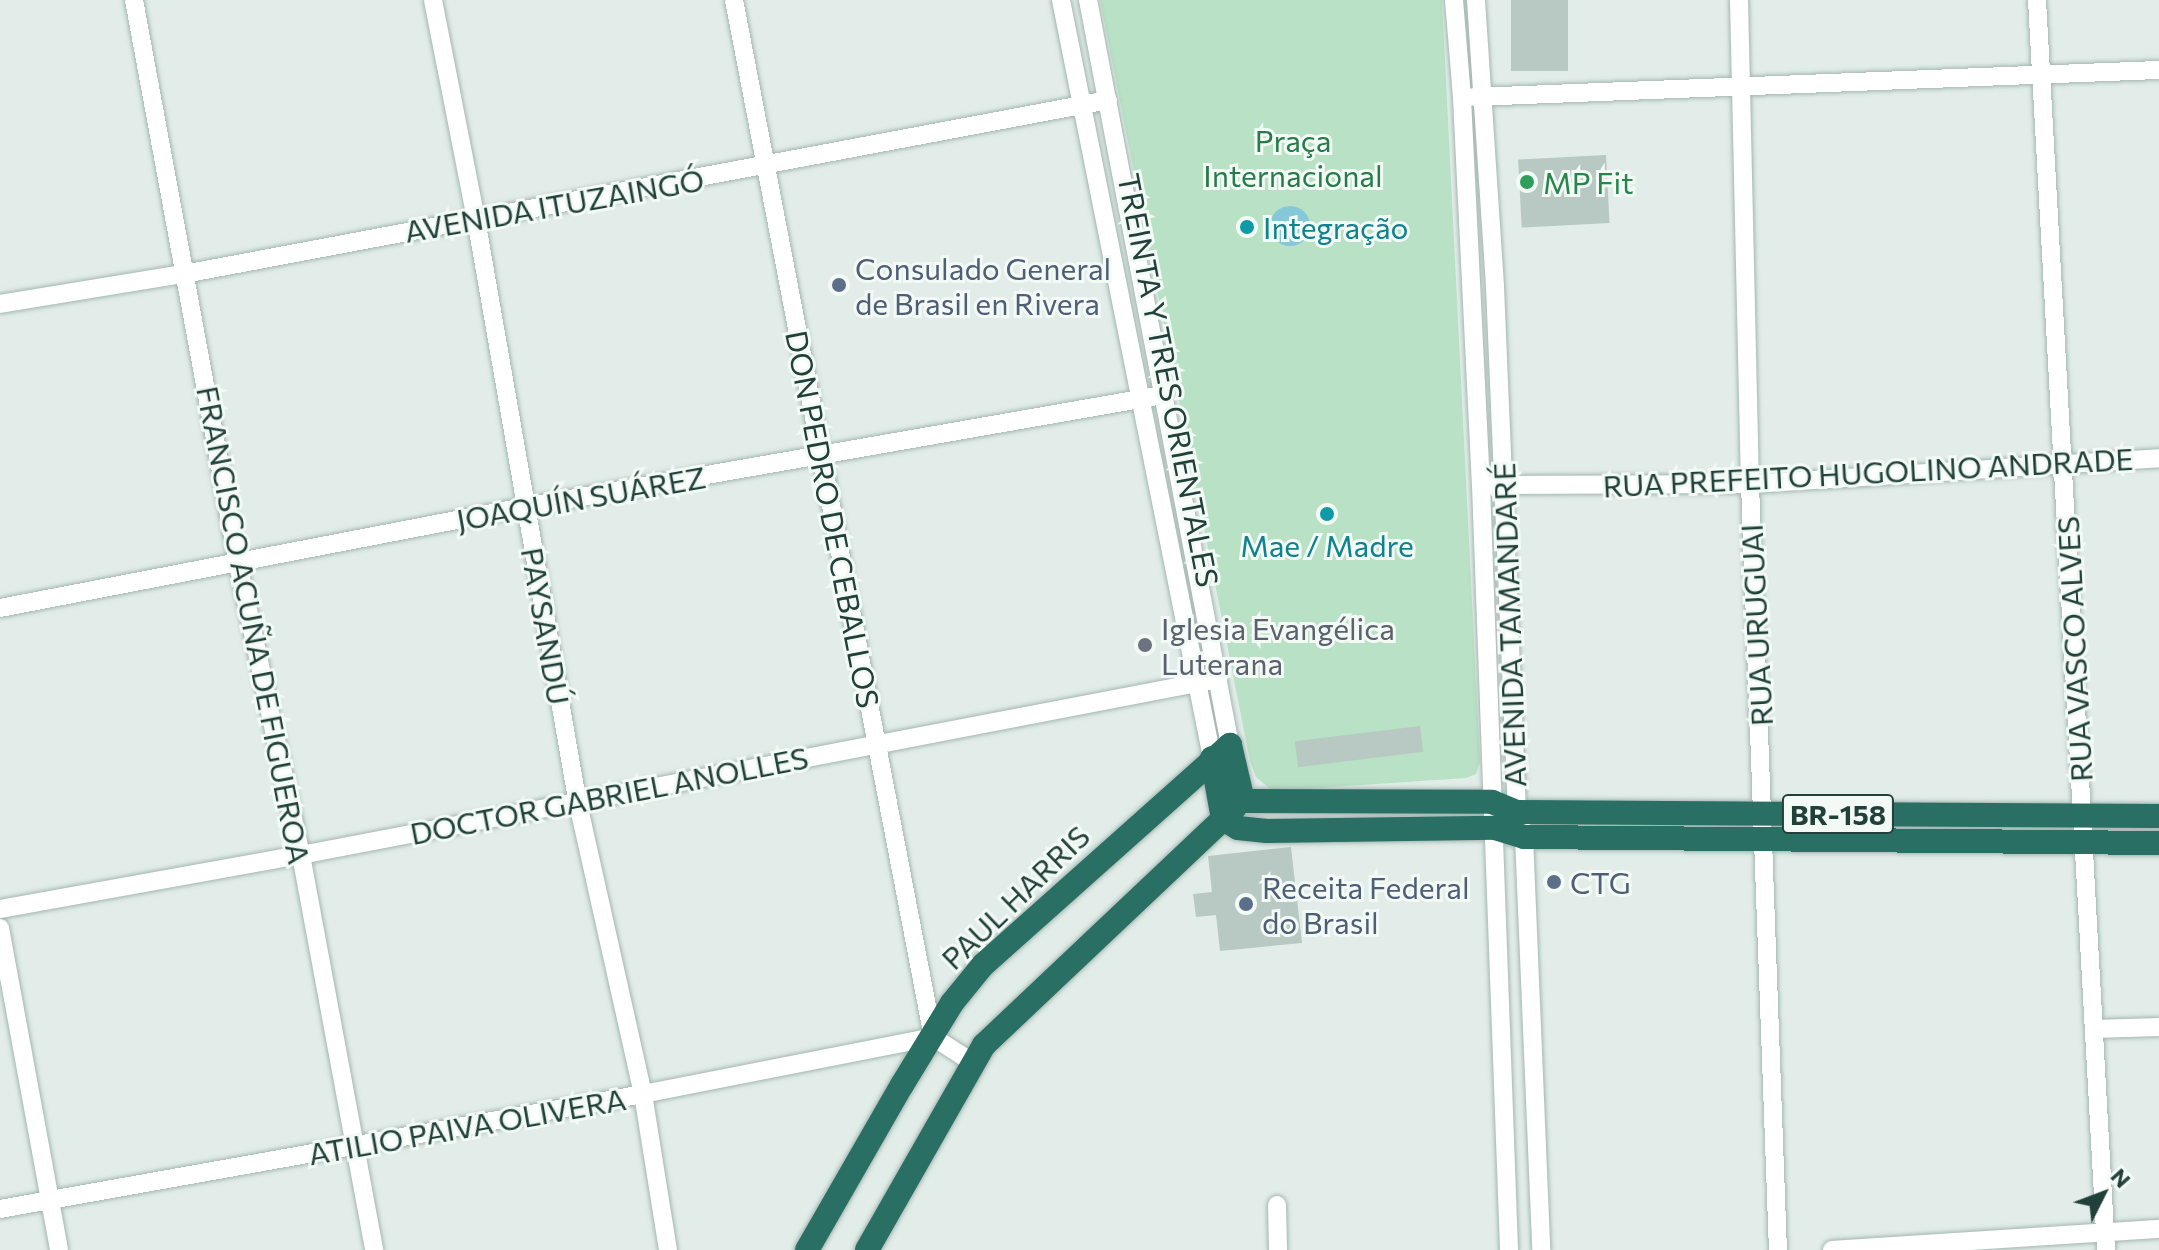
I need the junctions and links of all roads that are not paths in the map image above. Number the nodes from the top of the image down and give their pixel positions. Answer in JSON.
{"nodes":[{"id":1,"x":134,"y":0,"type":"edge"},
{"id":2,"x":433,"y":0,"type":"edge"},
{"id":3,"x":734,"y":0,"type":"edge"},
{"id":4,"x":1061,"y":0,"type":"edge"},
{"id":5,"x":1088,"y":0,"type":"edge"},
{"id":6,"x":1454,"y":0,"type":"edge"},
{"id":7,"x":1476,"y":0,"type":"edge"},
{"id":8,"x":1739,"y":0,"type":"edge"},
{"id":9,"x":2037,"y":0,"type":"edge"},
{"id":10,"x":2159,"y":70,"type":"edge"},
{"id":11,"x":2041,"y":75,"type":"junction"},
{"id":12,"x":1741,"y":87,"type":"junction"},
{"id":13,"x":1483,"y":97,"type":"junction"},
{"id":14,"x":1462,"y":98,"type":"junction"},
{"id":15,"x":1108,"y":100,"type":"junction"},
{"id":16,"x":1082,"y":105,"type":"junction"},
{"id":17,"x":764,"y":166,"type":"junction"},
{"id":18,"x":476,"y":219,"type":"junction"},
{"id":19,"x":184,"y":274,"type":"junction"},
{"id":20,"x":0,"y":304,"type":"edge"},
{"id":21,"x":1163,"y":395,"type":"junction"},
{"id":22,"x":1141,"y":399,"type":"junction"},
{"id":23,"x":822,"y":455,"type":"junction"},
{"id":24,"x":2159,"y":458,"type":"edge"},
{"id":25,"x":2063,"y":463,"type":"junction"},
{"id":26,"x":1750,"y":484,"type":"junction"},
{"id":27,"x":1481,"y":485,"type":"junction"},
{"id":28,"x":1503,"y":486,"type":"junction"},
{"id":29,"x":524,"y":507,"type":"junction"},
{"id":30,"x":238,"y":564,"type":"junction"},
{"id":31,"x":0,"y":608,"type":"edge"},
{"id":32,"x":1218,"y":679,"type":"junction"},
{"id":33,"x":1195,"y":684,"type":"junction"},
{"id":34,"x":877,"y":745,"type":"junction"},
{"id":35,"x":1221,"y":751,"type":"junction"},
{"id":36,"x":577,"y":799,"type":"junction"},
{"id":37,"x":1243,"y":801,"type":"junction"},
{"id":38,"x":1492,"y":802,"type":"junction"},
{"id":39,"x":1517,"y":812,"type":"junction"},
{"id":40,"x":1764,"y":813,"type":"junction"},
{"id":41,"x":2084,"y":815,"type":"junction"},
{"id":42,"x":2159,"y":816,"type":"edge"},
{"id":43,"x":1223,"y":819,"type":"junction"},
{"id":44,"x":1495,"y":828,"type":"junction"},
{"id":45,"x":1524,"y":837,"type":"junction"},
{"id":46,"x":1765,"y":838,"type":"junction"},
{"id":47,"x":2085,"y":843,"type":"junction"},
{"id":48,"x":2159,"y":843,"type":"edge"},
{"id":49,"x":301,"y":855,"type":"junction"},
{"id":50,"x":0,"y":909,"type":"edge"},
{"id":51,"x":0,"y":928,"type":"edge"},
{"id":52,"x":2159,"y":1027,"type":"edge"},
{"id":53,"x":2094,"y":1029,"type":"junction"},
{"id":54,"x":933,"y":1037,"type":"junction"},
{"id":55,"x":972,"y":1062,"type":"junction"},
{"id":56,"x":643,"y":1094,"type":"junction"},
{"id":57,"x":355,"y":1146,"type":"junction"},
{"id":58,"x":50,"y":1200,"type":"junction"},
{"id":59,"x":1277,"y":1205,"type":"dead end"},
{"id":60,"x":0,"y":1209,"type":"edge"},
{"id":61,"x":2159,"y":1229,"type":"edge"},
{"id":62,"x":2105,"y":1241,"type":"edge"},
{"id":63,"x":59,"y":1250,"type":"edge"},
{"id":64,"x":374,"y":1250,"type":"edge"},
{"id":65,"x":668,"y":1250,"type":"edge"},
{"id":66,"x":807,"y":1250,"type":"edge"},
{"id":67,"x":867,"y":1250,"type":"edge"},
{"id":68,"x":1278,"y":1250,"type":"edge"},
{"id":69,"x":1509,"y":1250,"type":"edge"},
{"id":70,"x":1541,"y":1250,"type":"edge"},
{"id":71,"x":1778,"y":1250,"type":"edge"},
{"id":72,"x":1832,"y":1250,"type":"edge"}],
"edges":[{"from":1,"to":19,"type":"street","name":"FRANCISCO ACUÑA DE FIGUEROA"},
{"from":2,"to":18,"type":"street","name":"PAYSANDÚ"},
{"from":3,"to":17,"type":"street","name":"DON PEDRO DE CEBALLOS"},
{"from":4,"to":16,"type":"street","name":"TREINTA Y TRES ORIENTALES"},
{"from":5,"to":15,"type":"street","name":"TREINTA Y TRES ORIENTALES"},
{"from":6,"to":14,"type":"street","name":"AVENIDA TAMANDARÉ"},
{"from":7,"to":13,"type":"street","name":"AVENIDA TAMANDARÉ"},
{"from":8,"to":12,"type":"street","name":"RUA URUGUAI"},
{"from":9,"to":11,"type":"street","name":"RUA VASCO ALVES"},
{"from":10,"to":11,"type":"street"},
{"from":11,"to":12,"type":"street"},
{"from":11,"to":25,"type":"street","name":"RUA VASCO ALVES"},
{"from":12,"to":13,"type":"street"},
{"from":12,"to":26,"type":"street","name":"RUA URUGUAI"},
{"from":13,"to":14,"type":"street"},
{"from":13,"to":28,"type":"street","name":"AVENIDA TAMANDARÉ"},
{"from":14,"to":27,"type":"street","name":"AVENIDA TAMANDARÉ"},
{"from":15,"to":16,"type":"street","name":"AVENIDA ITUZAINGÓ"},
{"from":15,"to":21,"type":"street","name":"TREINTA Y TRES ORIENTALES"},
{"from":16,"to":17,"type":"street","name":"AVENIDA ITUZAINGÓ"},
{"from":16,"to":22,"type":"street","name":"TREINTA Y TRES ORIENTALES"},
{"from":17,"to":18,"type":"street","name":"AVENIDA ITUZAINGÓ"},
{"from":17,"to":23,"type":"street","name":"DON PEDRO DE CEBALLOS"},
{"from":18,"to":19,"type":"street","name":"AVENIDA ITUZAINGÓ"},
{"from":18,"to":29,"type":"street","name":"PAYSANDÚ"},
{"from":19,"to":20,"type":"street","name":"AVENIDA ITUZAINGÓ"},
{"from":19,"to":30,"type":"street","name":"FRANCISCO ACUÑA DE FIGUEROA"},
{"from":21,"to":22,"type":"street","name":"JOAQUÍN SUÁREZ"},
{"from":21,"to":32,"type":"street","name":"TREINTA Y TRES ORIENTALES"},
{"from":22,"to":23,"type":"street","name":"JOAQUÍN SUÁREZ"},
{"from":22,"to":33,"type":"street","name":"TREINTA Y TRES ORIENTALES"},
{"from":23,"to":29,"type":"street","name":"JOAQUÍN SUÁREZ"},
{"from":23,"to":34,"type":"street","name":"DON PEDRO DE CEBALLOS"},
{"from":24,"to":25,"type":"street","name":"RUA PREFEITO HUGOLINO ANDRADE"},
{"from":25,"to":26,"type":"street","name":"RUA PREFEITO HUGOLINO ANDRADE"},
{"from":25,"to":41,"type":"street","name":"RUA VASCO ALVES"},
{"from":26,"to":28,"type":"street","name":"RUA PREFEITO HUGOLINO ANDRADE"},
{"from":26,"to":40,"type":"street","name":"RUA URUGUAI"},
{"from":27,"to":28,"type":"street","name":"RUA PREFEITO HUGOLINO ANDRADE"},
{"from":27,"to":38,"type":"street","name":"AVENIDA TAMANDARÉ"},
{"from":28,"to":39,"type":"street","name":"AVENIDA TAMANDARÉ"},
{"from":29,"to":30,"type":"street","name":"JOAQUÍN SUÁREZ"},
{"from":29,"to":36,"type":"street","name":"PAYSANDÚ"},
{"from":30,"to":31,"type":"street","name":"JOAQUÍN SUÁREZ"},
{"from":30,"to":49,"type":"street","name":"FRANCISCO ACUÑA DE FIGUEROA"},
{"from":32,"to":33,"type":"street","name":"DOCTOR GABRIEL ANOLLES"},
{"from":32,"to":35,"type":"street","name":"TREINTA Y TRES ORIENTALES"},
{"from":33,"to":34,"type":"street","name":"DOCTOR GABRIEL ANOLLES"},
{"from":33,"to":35,"type":"street","name":"TREINTA Y TRES ORIENTALES"},
{"from":34,"to":36,"type":"street","name":"DOCTOR GABRIEL ANOLLES"},
{"from":34,"to":54,"type":"street","name":"DON PEDRO DE CEBALLOS"},
{"from":35,"to":37,"type":"highway"},
{"from":35,"to":43,"type":"highway","name":"TREINTA Y TRES ORIENTALES"},
{"from":35,"to":54,"type":"highway","name":"PAUL HARRIS"},
{"from":36,"to":49,"type":"street","name":"DOCTOR GABRIEL ANOLLES"},
{"from":36,"to":56,"type":"street","name":"PAYSANDÚ"},
{"from":37,"to":38,"type":"highway","number":"BR-158"},
{"from":37,"to":43,"type":"highway"},
{"from":38,"to":39,"type":"highway","number":"BR-158"},
{"from":38,"to":44,"type":"street","name":"AVENIDA TAMANDARÉ"},
{"from":39,"to":40,"type":"highway","number":"BR-158"},
{"from":39,"to":45,"type":"street","name":"AVENIDA TAMANDARÉ"},
{"from":40,"to":41,"type":"highway","number":"BR-158"},
{"from":40,"to":46,"type":"street","name":"RUA URUGUAI"},
{"from":41,"to":42,"type":"highway","number":"BR-158"},
{"from":41,"to":47,"type":"street","name":"RUA VASCO ALVES"},
{"from":43,"to":44,"type":"highway","number":"BR-158"},
{"from":43,"to":55,"type":"highway"},
{"from":44,"to":45,"type":"highway","number":"BR-158"},
{"from":44,"to":69,"type":"street","name":"AVENIDA TAMANDARÉ"},
{"from":45,"to":46,"type":"highway","number":"BR-158"},
{"from":45,"to":70,"type":"street","name":"AVENIDA TAMANDARÉ"},
{"from":46,"to":47,"type":"highway","number":"BR-158"},
{"from":46,"to":71,"type":"street","name":"RUA URUGUAI"},
{"from":47,"to":48,"type":"highway","number":"BR-158"},
{"from":47,"to":53,"type":"street","name":"RUA VASCO ALVES"},
{"from":49,"to":50,"type":"street","name":"DOCTOR GABRIEL ANOLLES"},
{"from":49,"to":57,"type":"street","name":"FRANCISCO ACUÑA DE FIGUEROA"},
{"from":51,"to":58,"type":"street"},
{"from":52,"to":53,"type":"street"},
{"from":53,"to":62,"type":"street","name":"RUA VASCO ALVES"},
{"from":54,"to":55,"type":"street"},
{"from":54,"to":56,"type":"street","name":"ATILIO PAIVA OLIVERA"},
{"from":54,"to":66,"type":"highway","name":"PAUL HARRIS"},
{"from":55,"to":67,"type":"highway"},
{"from":56,"to":57,"type":"street","name":"ATILIO PAIVA OLIVERA"},
{"from":56,"to":65,"type":"street","name":"PAYSANDÚ"},
{"from":57,"to":58,"type":"street","name":"ATILIO PAIVA OLIVERA"},
{"from":57,"to":64,"type":"street","name":"FRANCISCO ACUÑA DE FIGUEROA"},
{"from":58,"to":60,"type":"street","name":"ATILIO PAIVA OLIVERA"},
{"from":58,"to":63,"type":"street"},
{"from":59,"to":68,"type":"street"},
{"from":61,"to":62,"type":"street"},
{"from":62,"to":72,"type":"street"}]}
